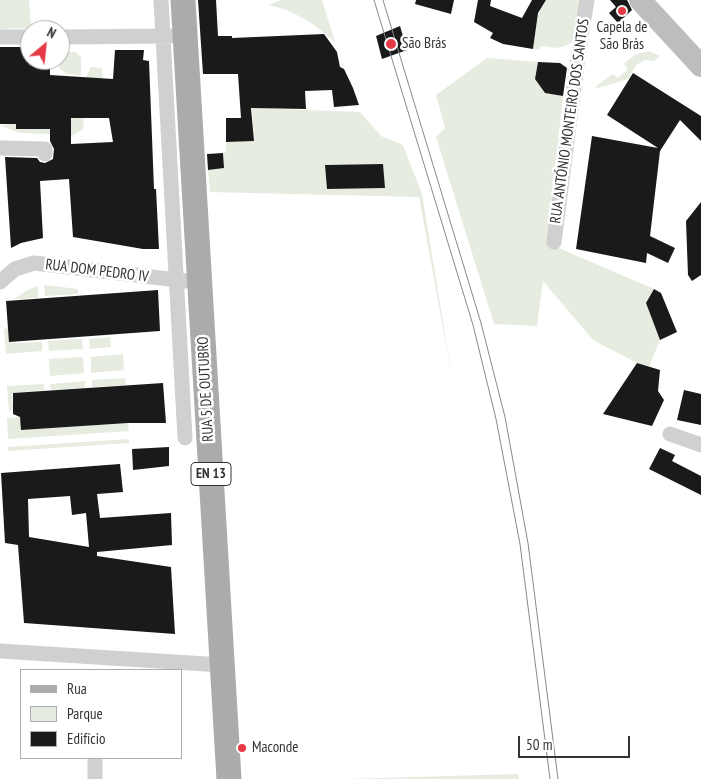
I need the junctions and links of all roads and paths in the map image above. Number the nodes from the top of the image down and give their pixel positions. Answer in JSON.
{"nodes":[{"id":1,"x":161,"y":0,"type":"edge"},
{"id":2,"x":183,"y":0,"type":"edge"},
{"id":3,"x":587,"y":0,"type":"edge"},
{"id":4,"x":646,"y":2,"type":"edge"},
{"id":5,"x":174,"y":36,"type":"junction"},
{"id":6,"x":0,"y":37,"type":"edge"},
{"id":7,"x":20,"y":37,"type":"edge"},
{"id":8,"x":70,"y":37,"type":"edge"},
{"id":9,"x":701,"y":66,"type":"edge"},
{"id":10,"x":0,"y":148,"type":"edge"},
{"id":11,"x":45,"y":154,"type":"dead end"},
{"id":12,"x":554,"y":242,"type":"dead end"},
{"id":13,"x":188,"y":281,"type":"junction"},
{"id":14,"x":0,"y":282,"type":"edge"},
{"id":15,"x":670,"y":434,"type":"dead end"},
{"id":16,"x":185,"y":438,"type":"dead end"},
{"id":17,"x":701,"y":445,"type":"edge"},
{"id":18,"x":0,"y":642,"type":"edge"},
{"id":19,"x":0,"y":650,"type":"edge"},
{"id":20,"x":100,"y":664,"type":"edge"},
{"id":21,"x":222,"y":665,"type":"junction"},
{"id":22,"x":95,"y":759,"type":"edge"},
{"id":23,"x":94,"y":779,"type":"edge"},
{"id":24,"x":229,"y":779,"type":"edge"}],
"edges":[{"from":1,"to":5,"type":"street","name":"RUA 5 DE OUTUBRO"},
{"from":2,"to":5,"type":"main road","name":"RUA 5 DE OUTUBRO","number":"EN 13"},
{"from":3,"to":12,"type":"street","name":"RUA ANTÓNIO MONTEIRO DOS SANTOS"},
{"from":4,"to":9,"type":"street"},
{"from":5,"to":8,"type":"street"},
{"from":5,"to":13,"type":"main road","name":"RUA 5 DE OUTUBRO","number":"EN 13"},
{"from":6,"to":7,"type":"street"},
{"from":10,"to":11,"type":"street"},
{"from":13,"to":14,"type":"street","name":"RUA DOM PEDRO IV"},
{"from":13,"to":16,"type":"street","name":"RUA 5 DE OUTUBRO"},
{"from":13,"to":21,"type":"main road","name":"RUA 5 DE OUTUBRO","number":"EN 13"},
{"from":15,"to":17,"type":"street"},
{"from":18,"to":19,"type":"street"},
{"from":19,"to":20,"type":"street"},
{"from":20,"to":21,"type":"street"},
{"from":21,"to":24,"type":"main road","name":"RUA 5 DE OUTUBRO","number":"EN 13"},
{"from":22,"to":23,"type":"street"}]}
